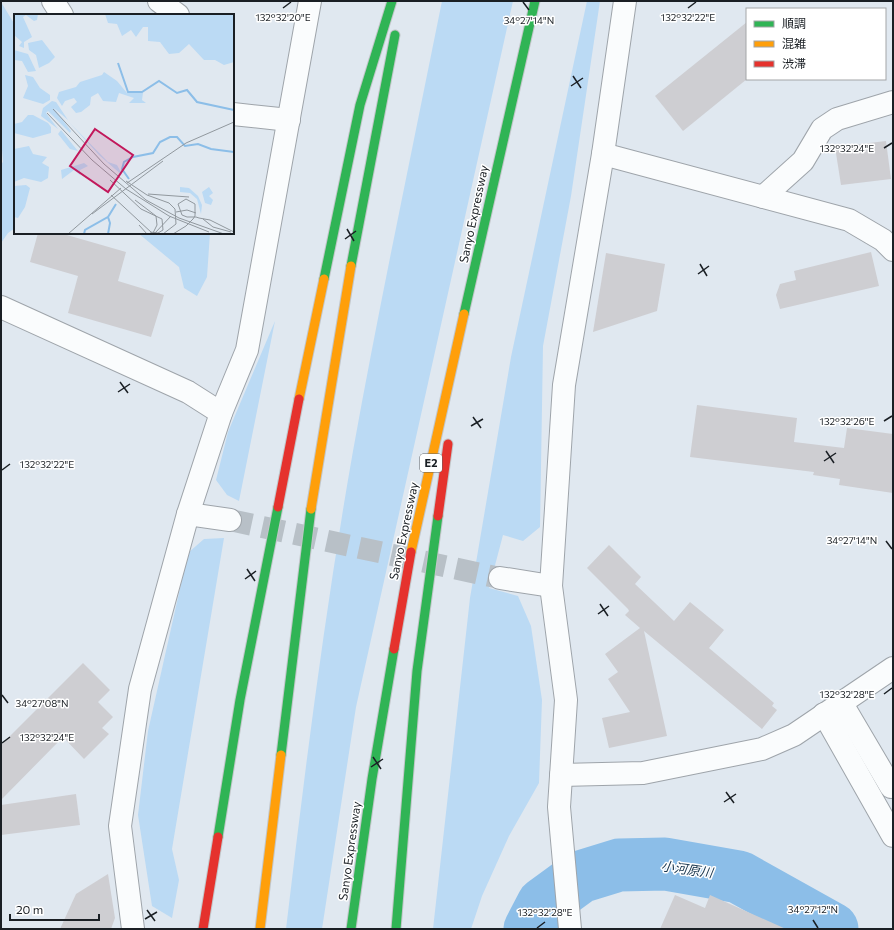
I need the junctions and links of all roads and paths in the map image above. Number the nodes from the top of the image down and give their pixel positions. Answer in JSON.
{"nodes":[{"id":1,"x":53,"y":1,"type":"edge"},
{"id":2,"x":159,"y":1,"type":"edge"},
{"id":3,"x":310,"y":1,"type":"edge"},
{"id":4,"x":392,"y":1,"type":"edge"},
{"id":5,"x":535,"y":1,"type":"edge"},
{"id":6,"x":625,"y":1,"type":"edge"},
{"id":7,"x":61,"y":14,"type":"edge"},
{"id":8,"x":177,"y":14,"type":"edge"},
{"id":9,"x":397,"y":24,"type":"dead end"},
{"id":10,"x":893,"y":102,"type":"edge"},
{"id":11,"x":234,"y":114,"type":"edge"},
{"id":12,"x":289,"y":120,"type":"junction"},
{"id":13,"x":603,"y":154,"type":"junction"},
{"id":14,"x":763,"y":197,"type":"junction"},
{"id":15,"x":893,"y":250,"type":"edge"},
{"id":16,"x":469,"y":294,"type":"junction"},
{"id":17,"x":1,"y":307,"type":"edge"},
{"id":18,"x":454,"y":404,"type":"dead end"},
{"id":19,"x":221,"y":413,"type":"junction"},
{"id":20,"x":450,"y":436,"type":"dead end"},
{"id":21,"x":188,"y":514,"type":"junction"},
{"id":22,"x":230,"y":520,"type":"tunnel mouth"},
{"id":23,"x":500,"y":578,"type":"tunnel mouth"},
{"id":24,"x":551,"y":586,"type":"junction"},
{"id":25,"x":893,"y":668,"type":"edge"},
{"id":26,"x":832,"y":708,"type":"junction"},
{"id":27,"x":561,"y":775,"type":"junction"},
{"id":28,"x":893,"y":786,"type":"edge"},
{"id":29,"x":893,"y":836,"type":"edge"},
{"id":30,"x":133,"y":929,"type":"edge"},
{"id":31,"x":203,"y":929,"type":"edge"},
{"id":32,"x":260,"y":929,"type":"edge"},
{"id":33,"x":351,"y":929,"type":"edge"},
{"id":34,"x":396,"y":929,"type":"edge"},
{"id":35,"x":570,"y":929,"type":"edge"}],
"edges":[{"from":1,"to":7,"type":"street"},
{"from":2,"to":8,"type":"street"},
{"from":3,"to":12,"type":"street"},
{"from":4,"to":31,"type":"highway"},
{"from":5,"to":16,"type":"highway","name":"Sanyo Expressway","number":"E2"},
{"from":6,"to":13,"type":"street"},
{"from":9,"to":32,"type":"highway"},
{"from":10,"to":14,"type":"street"},
{"from":11,"to":12,"type":"street"},
{"from":12,"to":19,"type":"street"},
{"from":13,"to":14,"type":"street"},
{"from":13,"to":24,"type":"street"},
{"from":14,"to":15,"type":"street"},
{"from":16,"to":18,"type":"highway"},
{"from":16,"to":33,"type":"highway","name":"Sanyo Expressway","number":"E2"},
{"from":17,"to":19,"type":"street"},
{"from":19,"to":21,"type":"street"},
{"from":20,"to":34,"type":"highway"},
{"from":21,"to":22,"type":"street"},
{"from":21,"to":30,"type":"street"},
{"from":23,"to":24,"type":"street"},
{"from":24,"to":27,"type":"street"},
{"from":25,"to":26,"type":"street"},
{"from":26,"to":27,"type":"street"},
{"from":26,"to":28,"type":"street"},
{"from":26,"to":29,"type":"street"},
{"from":27,"to":35,"type":"street"}]}
